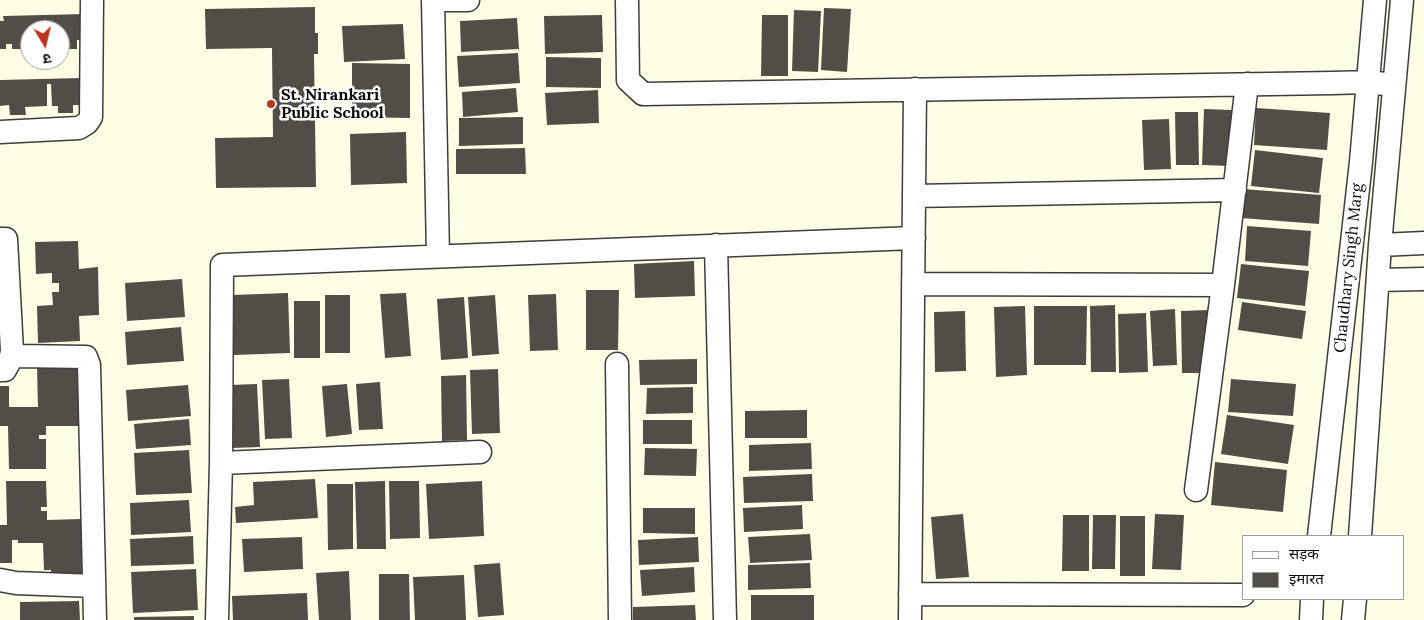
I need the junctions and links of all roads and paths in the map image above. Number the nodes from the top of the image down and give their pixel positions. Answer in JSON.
{"nodes":[{"id":1,"x":92,"y":0,"type":"edge"},
{"id":2,"x":468,"y":0,"type":"edge"},
{"id":3,"x":627,"y":0,"type":"edge"},
{"id":4,"x":1375,"y":0,"type":"edge"},
{"id":5,"x":1402,"y":0,"type":"edge"},
{"id":6,"x":1368,"y":82,"type":"junction"},
{"id":7,"x":1247,"y":84,"type":"junction"},
{"id":8,"x":1394,"y":85,"type":"junction"},
{"id":9,"x":915,"y":89,"type":"junction"},
{"id":10,"x":0,"y":132,"type":"edge"},
{"id":11,"x":1235,"y":190,"type":"junction"},
{"id":12,"x":914,"y":196,"type":"junction"},
{"id":13,"x":914,"y":238,"type":"junction"},
{"id":14,"x":0,"y":239,"type":"edge"},
{"id":15,"x":1424,"y":243,"type":"edge"},
{"id":16,"x":1380,"y":244,"type":"junction"},
{"id":17,"x":716,"y":245,"type":"junction"},
{"id":18,"x":438,"y":256,"type":"junction"},
{"id":19,"x":1424,"y":279,"type":"edge"},
{"id":20,"x":1378,"y":280,"type":"junction"},
{"id":21,"x":913,"y":284,"type":"junction"},
{"id":22,"x":1223,"y":285,"type":"junction"},
{"id":23,"x":12,"y":351,"type":"junction"},
{"id":24,"x":617,"y":364,"type":"dead end"},
{"id":25,"x":0,"y":370,"type":"edge"},
{"id":26,"x":480,"y":452,"type":"dead end"},
{"id":27,"x":221,"y":463,"type":"junction"},
{"id":28,"x":1196,"y":490,"type":"dead end"},
{"id":29,"x":1319,"y":535,"type":"edge"},
{"id":30,"x":1360,"y":535,"type":"edge"},
{"id":31,"x":0,"y":580,"type":"edge"},
{"id":32,"x":94,"y":586,"type":"junction"},
{"id":33,"x":910,"y":594,"type":"junction"},
{"id":34,"x":1242,"y":595,"type":"edge"},
{"id":35,"x":1312,"y":600,"type":"edge"},
{"id":36,"x":1356,"y":600,"type":"edge"},
{"id":37,"x":95,"y":620,"type":"edge"},
{"id":38,"x":217,"y":620,"type":"edge"},
{"id":39,"x":620,"y":620,"type":"edge"},
{"id":40,"x":725,"y":620,"type":"edge"},
{"id":41,"x":910,"y":620,"type":"edge"},
{"id":42,"x":1311,"y":620,"type":"edge"},
{"id":43,"x":1353,"y":620,"type":"edge"}],
"edges":[{"from":1,"to":10,"type":"street"},
{"from":2,"to":18,"type":"street"},
{"from":3,"to":9,"type":"street"},
{"from":4,"to":6,"type":"street","name":"Chaudhary Singh Marg"},
{"from":5,"to":8,"type":"street","name":"Chaudhary Singh Marg"},
{"from":6,"to":7,"type":"street"},
{"from":6,"to":8,"type":"street"},
{"from":6,"to":29,"type":"street","name":"Chaudhary Singh Marg"},
{"from":7,"to":9,"type":"street"},
{"from":7,"to":11,"type":"street"},
{"from":8,"to":16,"type":"street","name":"Chaudhary Singh Marg"},
{"from":9,"to":12,"type":"street"},
{"from":11,"to":12,"type":"street"},
{"from":11,"to":22,"type":"street"},
{"from":12,"to":13,"type":"street"},
{"from":13,"to":17,"type":"street"},
{"from":13,"to":21,"type":"street"},
{"from":14,"to":23,"type":"street"},
{"from":15,"to":16,"type":"street"},
{"from":16,"to":20,"type":"street","name":"Chaudhary Singh Marg"},
{"from":17,"to":18,"type":"street"},
{"from":17,"to":40,"type":"street"},
{"from":18,"to":27,"type":"street"},
{"from":19,"to":20,"type":"street"},
{"from":20,"to":30,"type":"street","name":"Chaudhary Singh Marg"},
{"from":21,"to":22,"type":"street"},
{"from":21,"to":33,"type":"street"},
{"from":22,"to":28,"type":"street"},
{"from":23,"to":25,"type":"street"},
{"from":23,"to":32,"type":"street"},
{"from":24,"to":39,"type":"street"},
{"from":26,"to":27,"type":"street"},
{"from":27,"to":38,"type":"street"},
{"from":31,"to":32,"type":"street"},
{"from":32,"to":37,"type":"street"},
{"from":33,"to":34,"type":"street"},
{"from":33,"to":41,"type":"street"},
{"from":35,"to":42,"type":"street"},
{"from":36,"to":43,"type":"street"}]}
